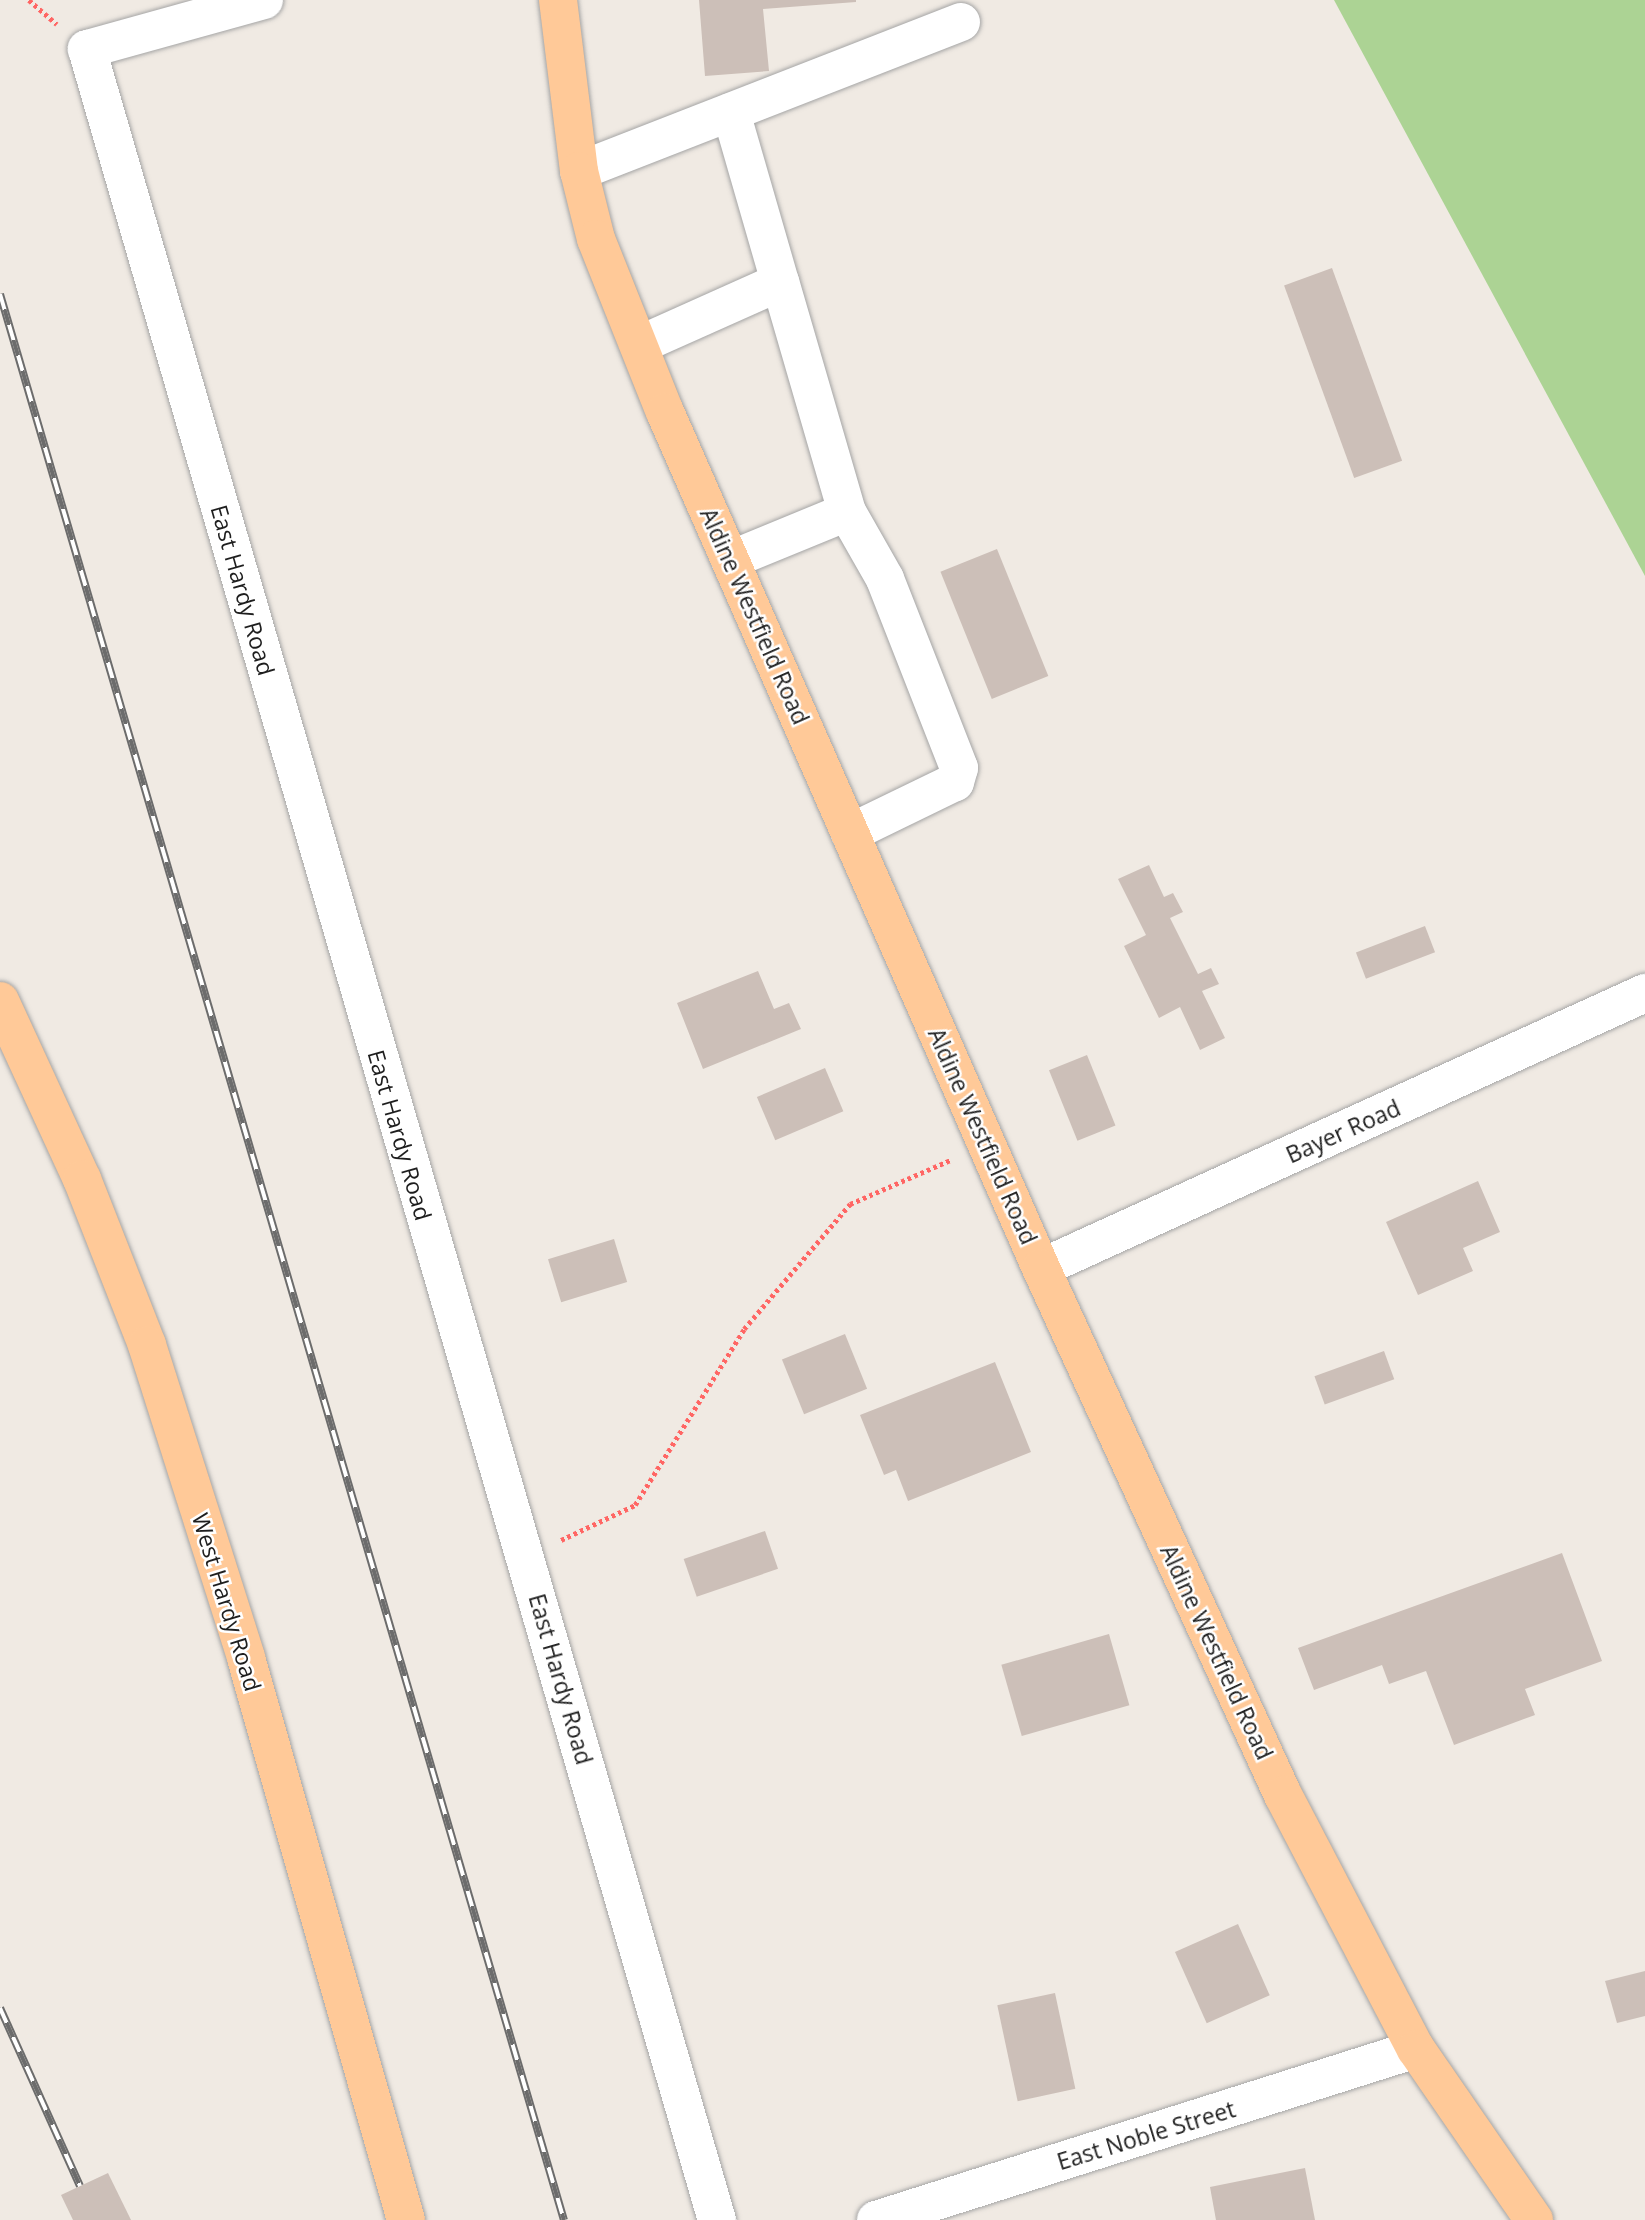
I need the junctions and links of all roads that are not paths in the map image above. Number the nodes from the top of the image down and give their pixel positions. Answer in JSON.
{"nodes":[{"id":1,"x":264,"y":0,"type":"edge"},
{"id":2,"x":558,"y":0,"type":"edge"},
{"id":3,"x":961,"y":22,"type":"dead end"},
{"id":4,"x":731,"y":112,"type":"junction"},
{"id":5,"x":579,"y":171,"type":"junction"},
{"id":6,"x":780,"y":282,"type":"junction"},
{"id":7,"x":639,"y":345,"type":"junction"},
{"id":8,"x":847,"y":512,"type":"junction"},
{"id":9,"x":730,"y":560,"type":"junction"},
{"id":10,"x":850,"y":833,"type":"junction"},
{"id":11,"x":1645,"y":993,"type":"edge"},
{"id":12,"x":0,"y":1001,"type":"edge"},
{"id":13,"x":1041,"y":1268,"type":"junction"},
{"id":14,"x":1416,"y":2049,"type":"junction"},
{"id":15,"x":406,"y":2220,"type":"edge"},
{"id":16,"x":718,"y":2220,"type":"edge"},
{"id":17,"x":876,"y":2220,"type":"edge"},
{"id":18,"x":1534,"y":2220,"type":"edge"}],
"edges":[{"from":1,"to":16,"type":"street","name":"East Hardy Road"},
{"from":2,"to":5,"type":"main road","name":"Aldine Westfield Road"},
{"from":3,"to":4,"type":"street"},
{"from":4,"to":5,"type":"street"},
{"from":4,"to":6,"type":"street"},
{"from":5,"to":7,"type":"main road","name":"Aldine Westfield Road"},
{"from":6,"to":7,"type":"street"},
{"from":6,"to":8,"type":"street"},
{"from":7,"to":9,"type":"main road","name":"Aldine Westfield Road"},
{"from":8,"to":9,"type":"street"},
{"from":8,"to":10,"type":"street"},
{"from":9,"to":10,"type":"main road","name":"Aldine Westfield Road"},
{"from":10,"to":13,"type":"main road","name":"Aldine Westfield Road"},
{"from":11,"to":13,"type":"street","name":"Bayer Road"},
{"from":12,"to":15,"type":"main road","name":"West Hardy Road"},
{"from":13,"to":14,"type":"main road","name":"Aldine Westfield Road"},
{"from":14,"to":17,"type":"street","name":"East Noble Street"},
{"from":14,"to":18,"type":"main road","name":"Aldine Westfield Road"}]}
